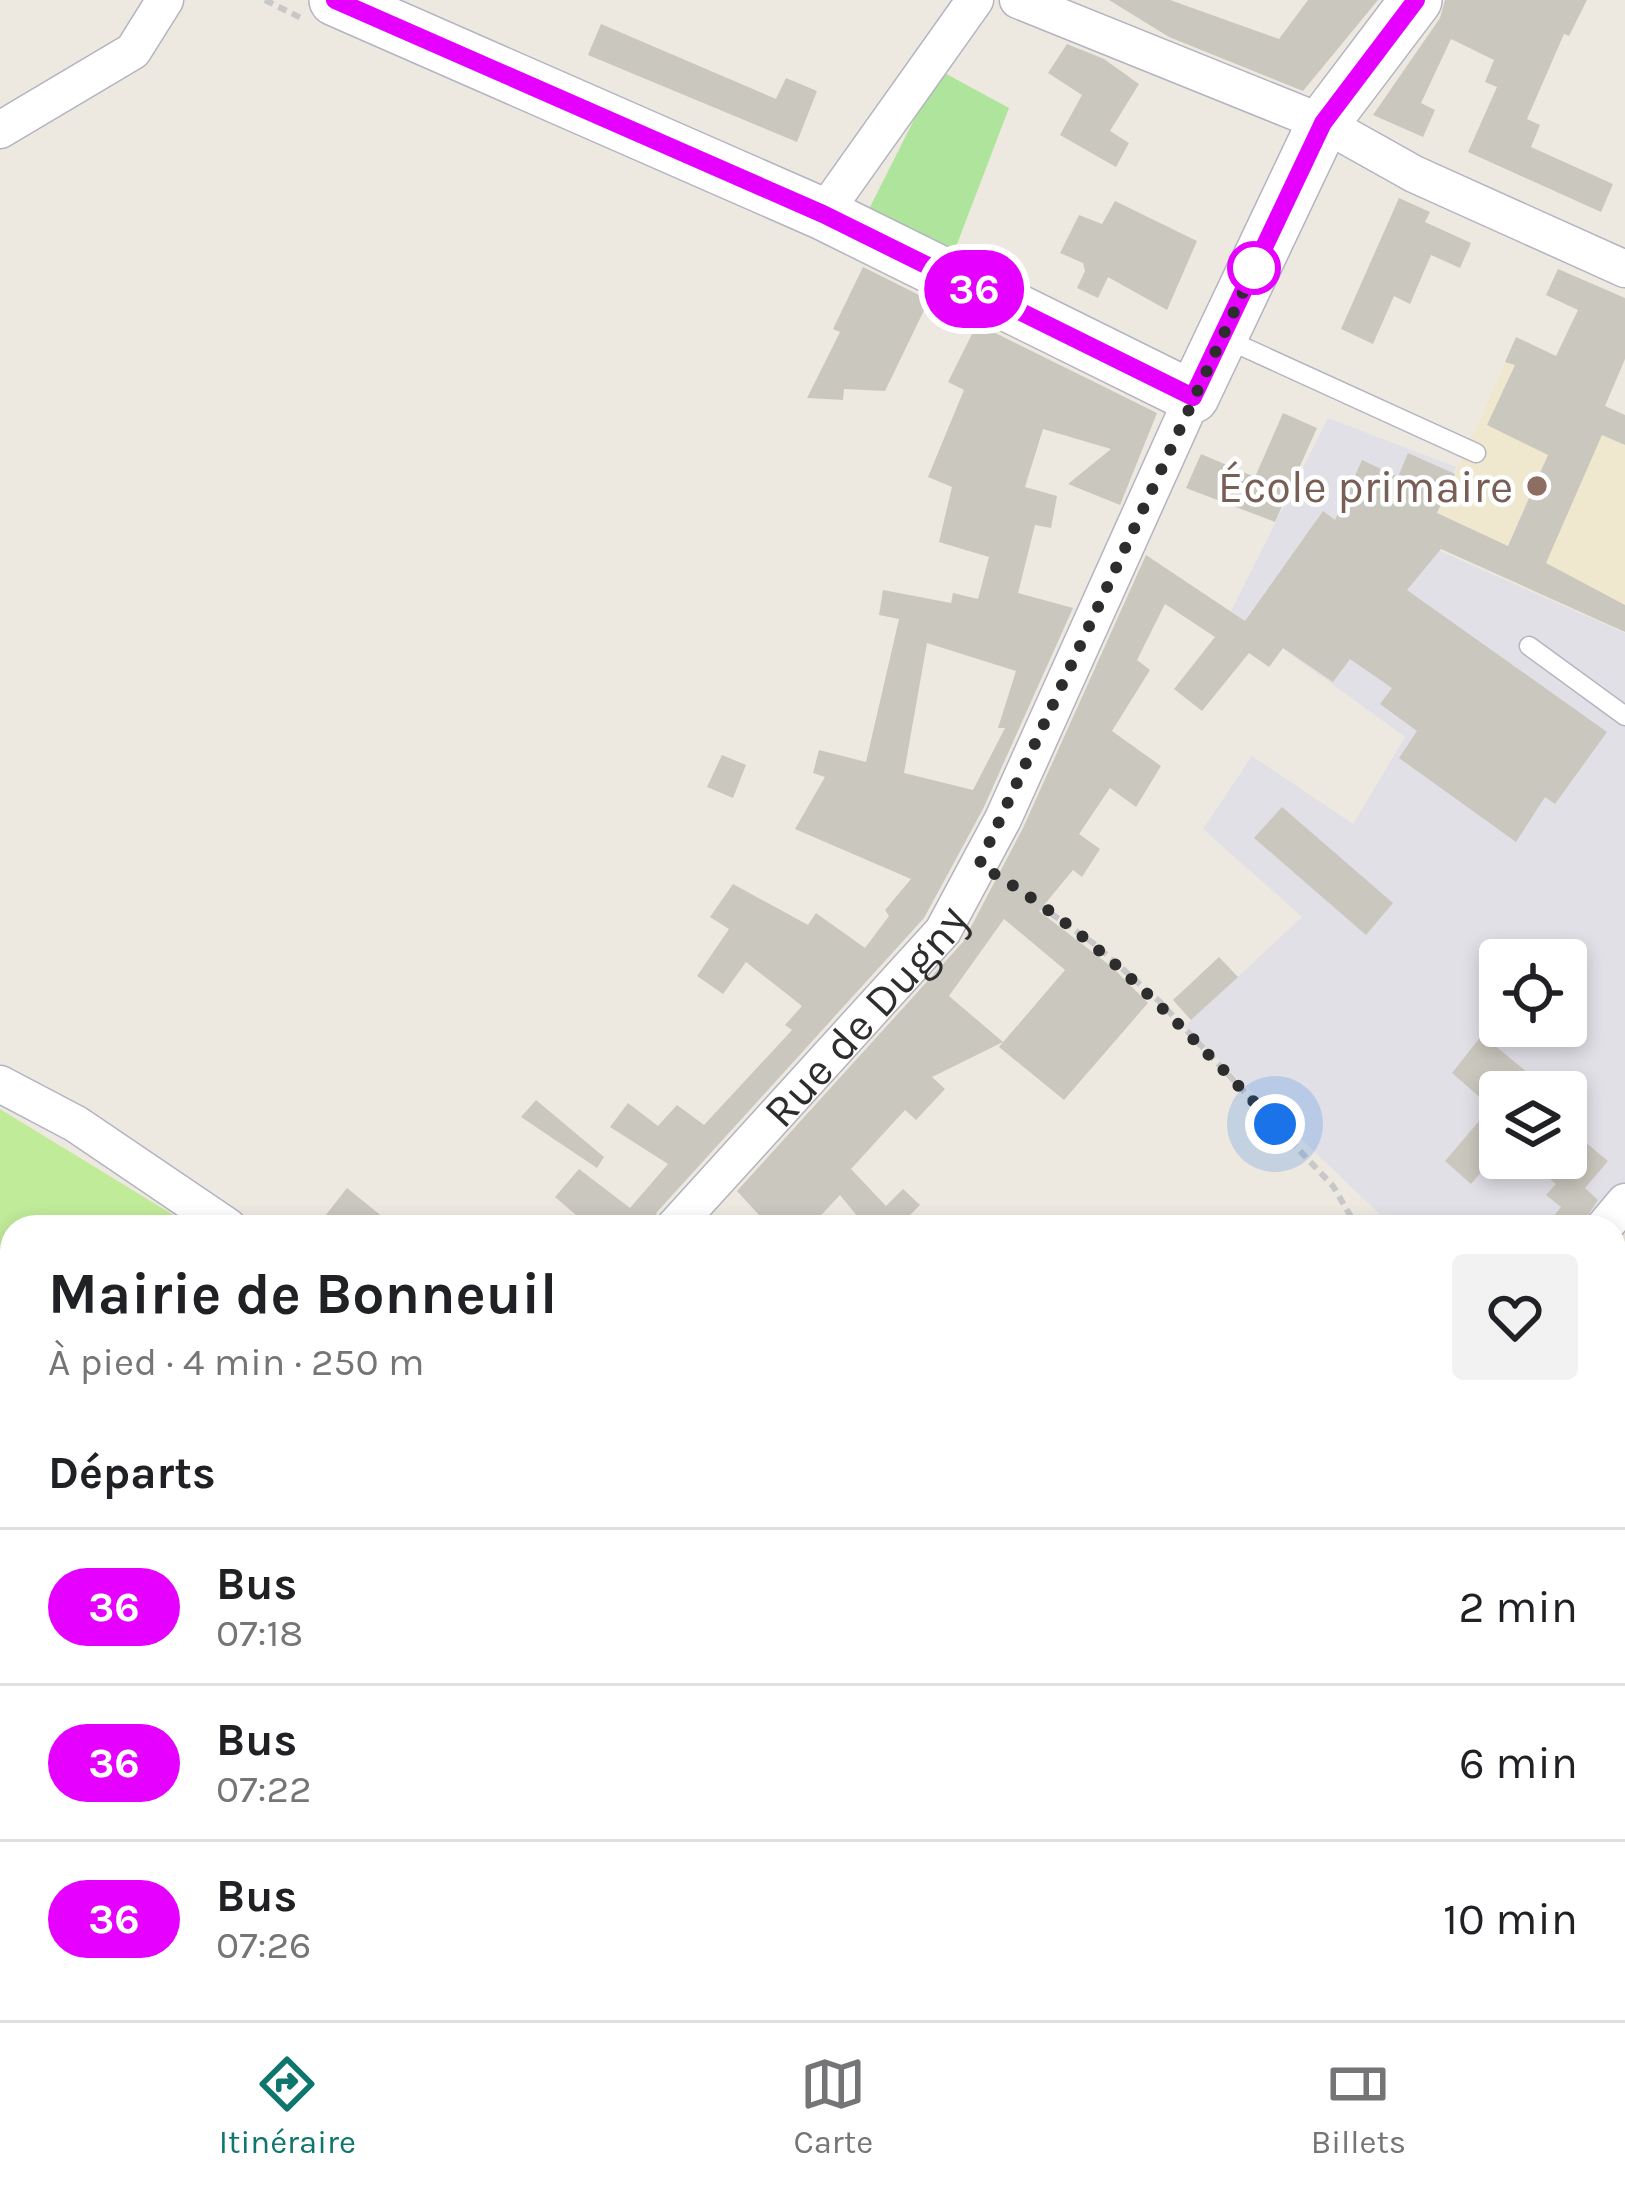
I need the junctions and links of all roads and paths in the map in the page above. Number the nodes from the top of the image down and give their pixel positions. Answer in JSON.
{"nodes":[{"id":1,"x":165,"y":0,"type":"edge"},
{"id":2,"x":335,"y":0,"type":"edge"},
{"id":3,"x":975,"y":0,"type":"edge"},
{"id":4,"x":1018,"y":0,"type":"edge"},
{"id":5,"x":1416,"y":0,"type":"edge"},
{"id":6,"x":1323,"y":123,"type":"junction"},
{"id":7,"x":0,"y":130,"type":"edge"},
{"id":8,"x":823,"y":214,"type":"junction"},
{"id":9,"x":1625,"y":269,"type":"edge"},
{"id":10,"x":1221,"y":337,"type":"junction"},
{"id":11,"x":1193,"y":397,"type":"junction"},
{"id":12,"x":1477,"y":453,"type":"dead end"},
{"id":13,"x":1529,"y":646,"type":"dead end"},
{"id":14,"x":1625,"y":716,"type":"edge"},
{"id":15,"x":979,"y":865,"type":"junction"},
{"id":16,"x":0,"y":1084,"type":"edge"},
{"id":17,"x":210,"y":1215,"type":"edge"},
{"id":18,"x":685,"y":1215,"type":"edge"},
{"id":19,"x":1350,"y":1215,"type":"edge"}],
"edges":[{"from":1,"to":7,"type":"street"},
{"from":2,"to":8,"type":"street"},
{"from":3,"to":8,"type":"street"},
{"from":4,"to":6,"type":"street"},
{"from":5,"to":6,"type":"street","name":"Rue de Dugny"},
{"from":6,"to":9,"type":"street"},
{"from":6,"to":10,"type":"street","name":"Rue de Dugny"},
{"from":8,"to":11,"type":"street"},
{"from":10,"to":11,"type":"street","name":"Rue de Dugny"},
{"from":10,"to":12,"type":"lane"},
{"from":11,"to":15,"type":"street","name":"Rue de Dugny"},
{"from":13,"to":14,"type":"lane"},
{"from":15,"to":18,"type":"street","name":"Rue de Dugny"},
{"from":15,"to":19,"type":"path"},
{"from":16,"to":17,"type":"street"}]}
